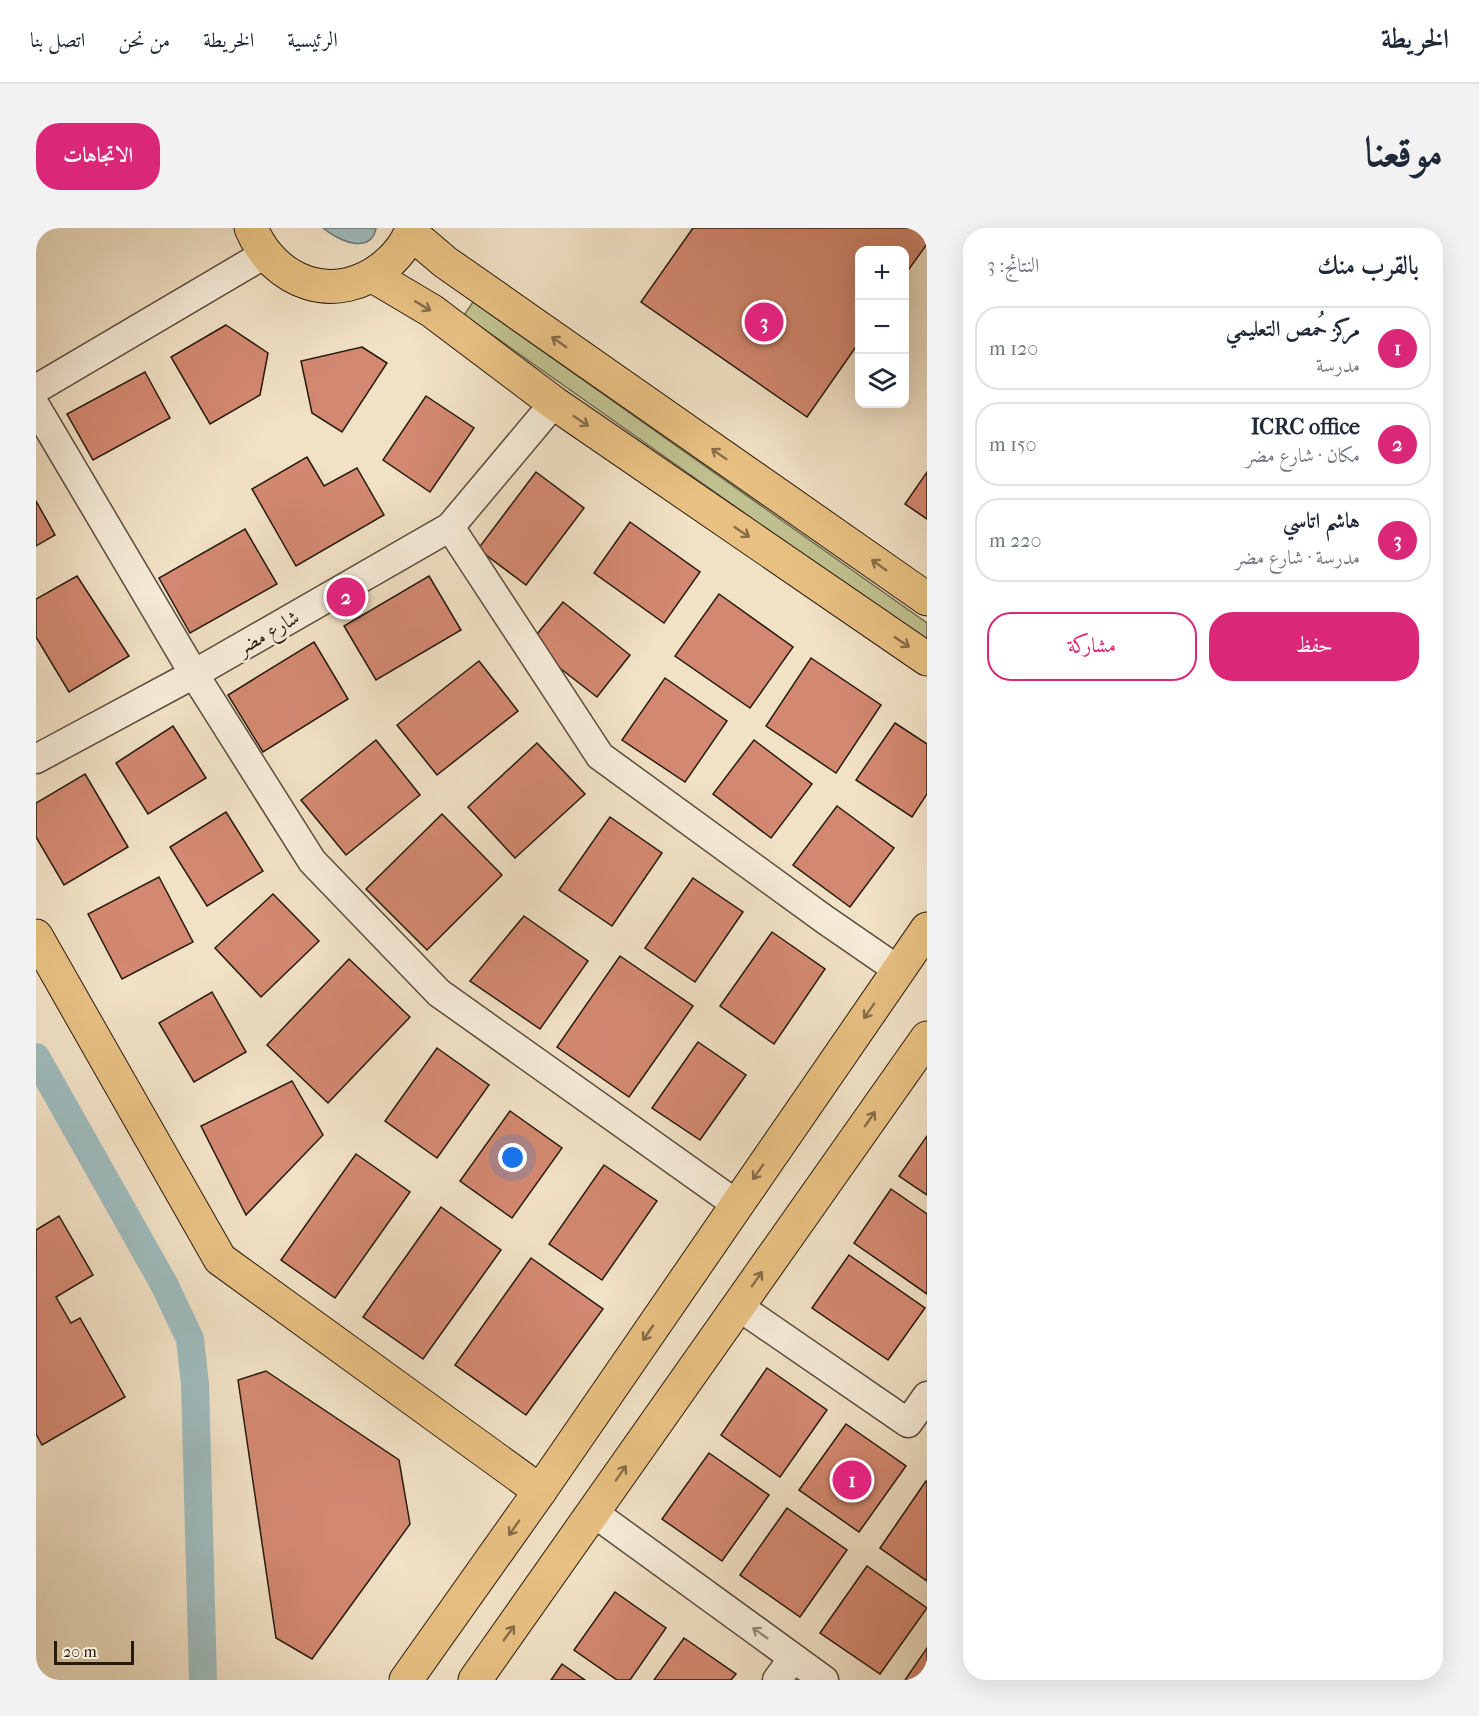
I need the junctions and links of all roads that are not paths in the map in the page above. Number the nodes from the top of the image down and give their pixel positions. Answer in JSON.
{"nodes":[{"id":1,"x":411,"y":231,"type":"edge"},
{"id":2,"x":258,"y":241,"type":"edge"},
{"id":3,"x":373,"y":276,"type":"junction"},
{"id":4,"x":36,"y":389,"type":"edge"},
{"id":5,"x":554,"y":403,"type":"junction"},
{"id":6,"x":36,"y":407,"type":"edge"},
{"id":7,"x":450,"y":527,"type":"junction"},
{"id":8,"x":927,"y":599,"type":"edge"},
{"id":9,"x":927,"y":659,"type":"edge"},
{"id":10,"x":194,"y":674,"type":"junction"},
{"id":11,"x":36,"y":759,"type":"edge"},
{"id":12,"x":927,"y":929,"type":"edge"},
{"id":13,"x":36,"y":936,"type":"edge"},
{"id":14,"x":898,"y":970,"type":"junction"},
{"id":15,"x":927,"y":1038,"type":"edge"},
{"id":16,"x":736,"y":1204,"type":"junction"},
{"id":17,"x":738,"y":1306,"type":"junction"},
{"id":18,"x":927,"y":1396,"type":"edge"},
{"id":19,"x":917,"y":1429,"type":"edge"},
{"id":20,"x":540,"y":1491,"type":"junction"},
{"id":21,"x":594,"y":1513,"type":"junction"},
{"id":22,"x":785,"y":1669,"type":"edge"},
{"id":23,"x":406,"y":1680,"type":"edge"},
{"id":24,"x":475,"y":1680,"type":"edge"},
{"id":25,"x":824,"y":1680,"type":"edge"}],
"edges":[{"from":1,"to":3,"type":"main road"},
{"from":8,"to":1,"type":"main road","one_way":true},
{"from":2,"to":3,"type":"main road"},
{"from":2,"to":4,"type":"street"},
{"from":3,"to":5,"type":"main road","one_way":true},
{"from":5,"to":7,"type":"street","name":"شارع مضر"},
{"from":5,"to":9,"type":"main road","one_way":true},
{"from":6,"to":10,"type":"street"},
{"from":7,"to":10,"type":"street","name":"شارع مضر"},
{"from":7,"to":14,"type":"street"},
{"from":10,"to":11,"type":"street","name":"شارع مضر"},
{"from":10,"to":16,"type":"street"},
{"from":12,"to":14,"type":"main road"},
{"from":13,"to":20,"type":"main road"},
{"from":14,"to":16,"type":"main road","one_way":true},
{"from":17,"to":15,"type":"main road","one_way":true},
{"from":16,"to":20,"type":"main road","one_way":true},
{"from":17,"to":19,"type":"street"},
{"from":21,"to":17,"type":"main road","one_way":true},
{"from":18,"to":19,"type":"street"},
{"from":20,"to":23,"type":"main road","one_way":true},
{"from":22,"to":21,"type":"street","one_way":true},
{"from":24,"to":21,"type":"main road","one_way":true},
{"from":22,"to":25,"type":"street"}]}
